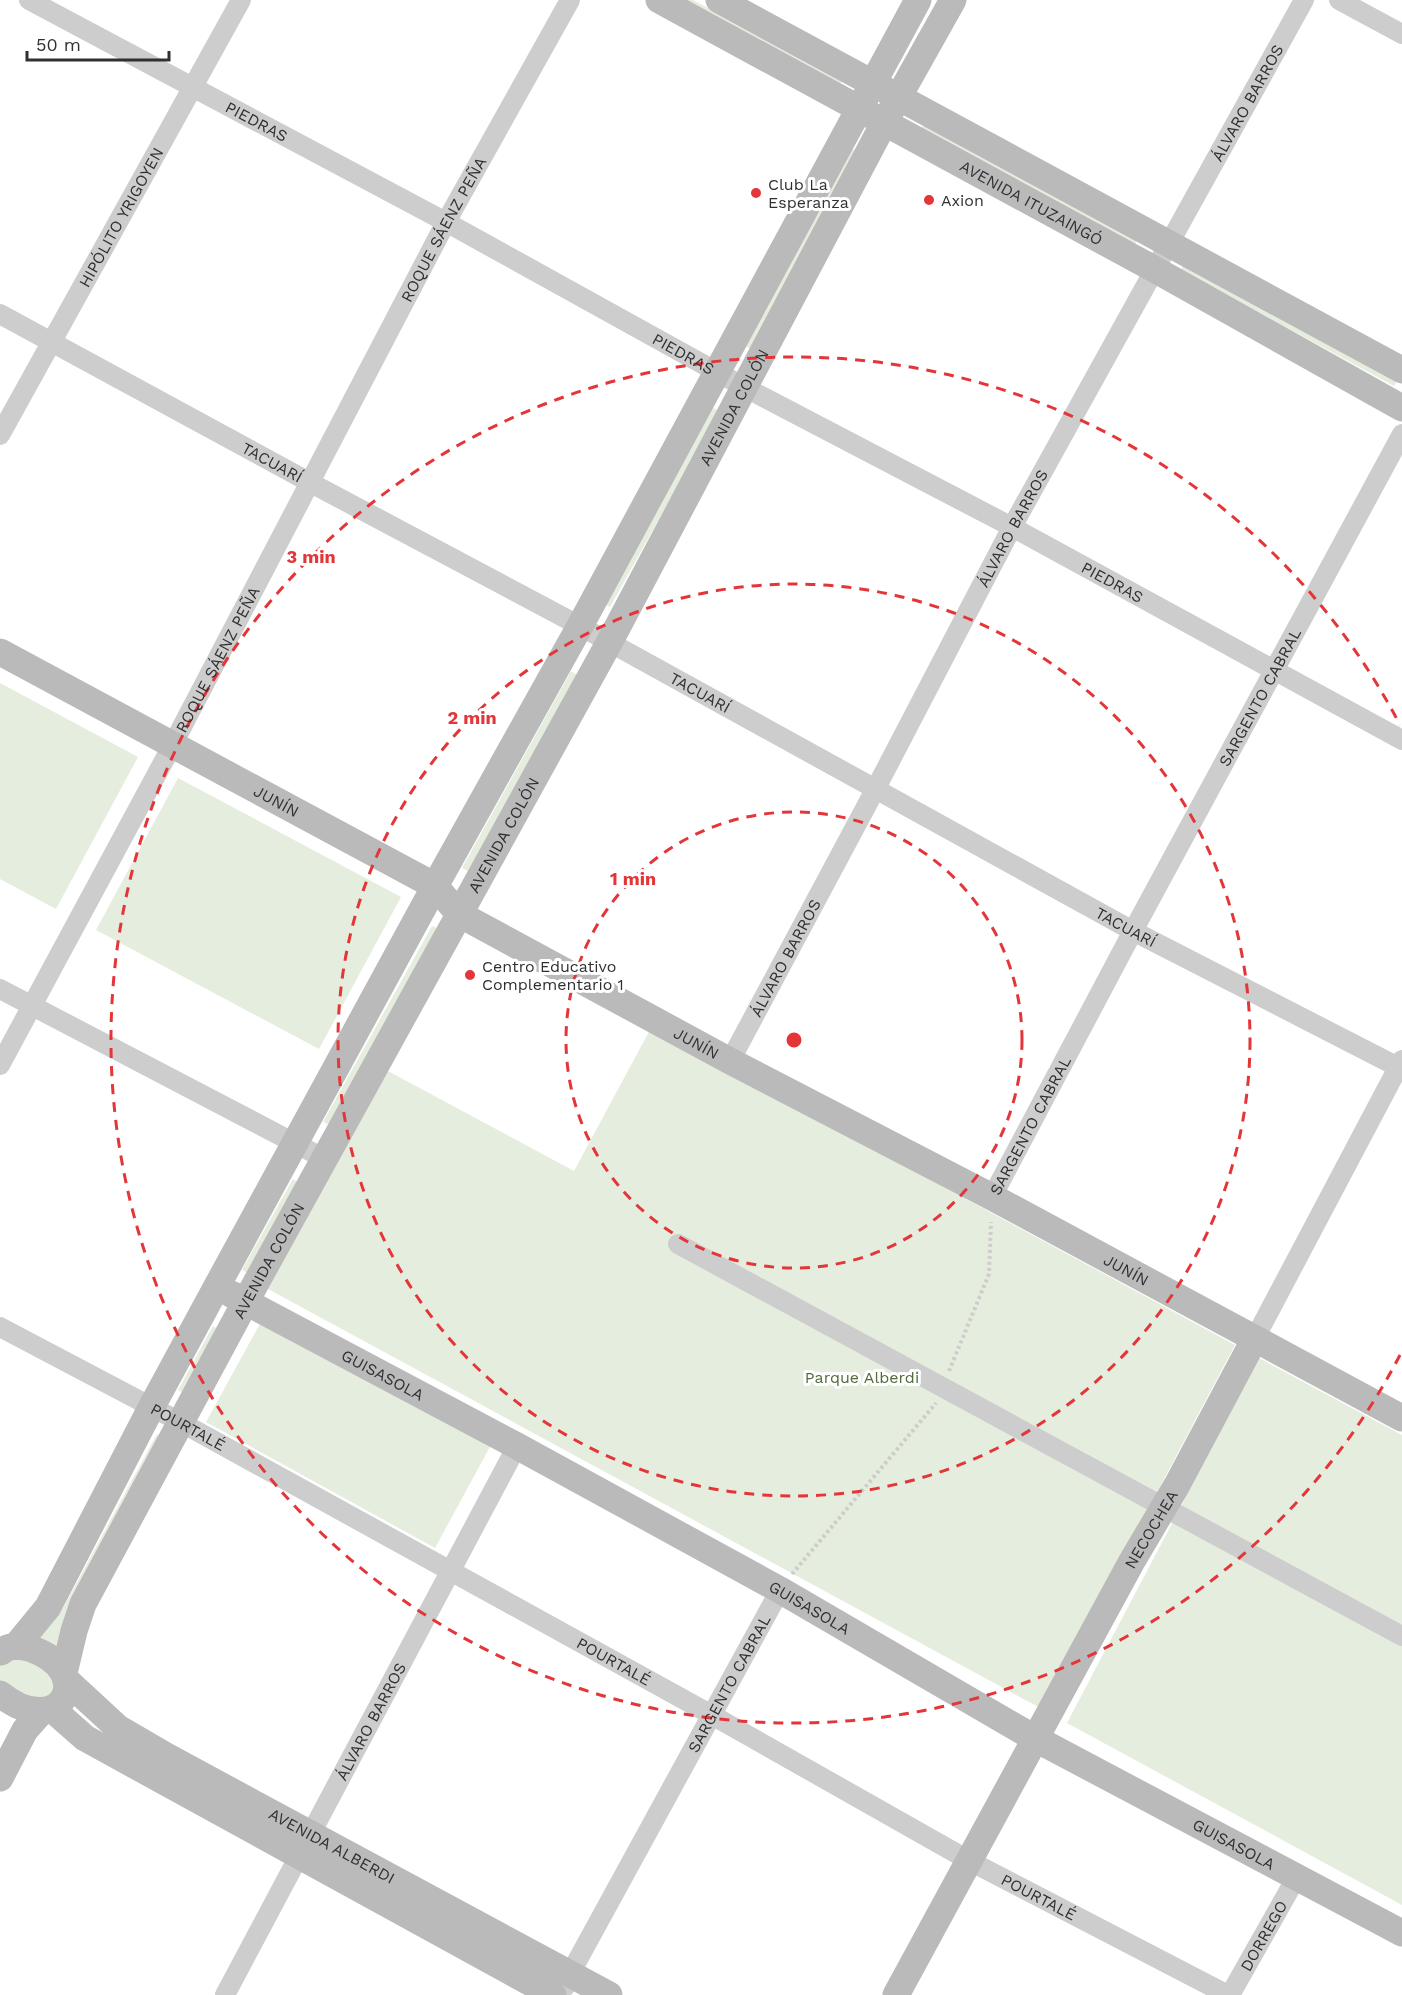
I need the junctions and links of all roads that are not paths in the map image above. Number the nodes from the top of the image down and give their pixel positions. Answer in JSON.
{"nodes":[{"id":1,"x":29,"y":0,"type":"edge"},
{"id":2,"x":241,"y":0,"type":"edge"},
{"id":3,"x":570,"y":0,"type":"edge"},
{"id":4,"x":659,"y":0,"type":"edge"},
{"id":5,"x":719,"y":0,"type":"edge"},
{"id":6,"x":918,"y":0,"type":"edge"},
{"id":7,"x":953,"y":0,"type":"edge"},
{"id":8,"x":1304,"y":0,"type":"edge"},
{"id":9,"x":1340,"y":0,"type":"edge"},
{"id":10,"x":1402,"y":34,"type":"edge"},
{"id":11,"x":873,"y":84,"type":"junction"},
{"id":12,"x":192,"y":88,"type":"junction"},
{"id":13,"x":899,"y":98,"type":"junction"},
{"id":14,"x":859,"y":109,"type":"junction"},
{"id":15,"x":884,"y":123,"type":"junction"},
{"id":16,"x":446,"y":222,"type":"junction"},
{"id":17,"x":1170,"y":244,"type":"junction"},
{"id":18,"x":1154,"y":269,"type":"junction"},
{"id":19,"x":0,"y":314,"type":"edge"},
{"id":20,"x":52,"y":342,"type":"junction"},
{"id":21,"x":1402,"y":370,"type":"edge"},
{"id":22,"x":718,"y":372,"type":"junction"},
{"id":23,"x":744,"y":387,"type":"junction"},
{"id":24,"x":1402,"y":408,"type":"edge"},
{"id":25,"x":1402,"y":434,"type":"edge"},
{"id":26,"x":0,"y":435,"type":"edge"},
{"id":27,"x":311,"y":483,"type":"junction"},
{"id":28,"x":1012,"y":527,"type":"junction"},
{"id":29,"x":580,"y":626,"type":"junction"},
{"id":30,"x":609,"y":643,"type":"junction"},
{"id":31,"x":0,"y":652,"type":"edge"},
{"id":32,"x":1275,"y":671,"type":"junction"},
{"id":33,"x":1402,"y":740,"type":"edge"},
{"id":34,"x":172,"y":744,"type":"junction"},
{"id":35,"x":876,"y":788,"type":"junction"},
{"id":36,"x":435,"y":886,"type":"junction"},
{"id":37,"x":459,"y":914,"type":"junction"},
{"id":38,"x":1133,"y":931,"type":"junction"},
{"id":39,"x":0,"y":989,"type":"edge"},
{"id":40,"x":32,"y":1006,"type":"junction"},
{"id":41,"x":730,"y":1061,"type":"junction"},
{"id":42,"x":0,"y":1065,"type":"edge"},
{"id":43,"x":1401,"y":1065,"type":"edge"},
{"id":44,"x":296,"y":1144,"type":"junction"},
{"id":45,"x":325,"y":1159,"type":"junction"},
{"id":46,"x":992,"y":1197,"type":"junction"},
{"id":47,"x":678,"y":1244,"type":"dead end"},
{"id":48,"x":217,"y":1286,"type":"junction"},
{"id":49,"x":246,"y":1301,"type":"junction"},
{"id":50,"x":0,"y":1327,"type":"edge"},
{"id":51,"x":1254,"y":1340,"type":"junction"},
{"id":52,"x":151,"y":1408,"type":"junction"},
{"id":53,"x":1402,"y":1418,"type":"edge"},
{"id":54,"x":182,"y":1423,"type":"junction"},
{"id":55,"x":517,"y":1446,"type":"junction"},
{"id":56,"x":1164,"y":1508,"type":"junction"},
{"id":57,"x":449,"y":1572,"type":"junction"},
{"id":58,"x":780,"y":1590,"type":"junction"},
{"id":59,"x":1402,"y":1636,"type":"edge"},
{"id":60,"x":7,"y":1647,"type":"edge"},
{"id":61,"x":65,"y":1677,"type":"junction"},
{"id":62,"x":0,"y":1694,"type":"edge"},
{"id":63,"x":47,"y":1710,"type":"junction"},
{"id":64,"x":710,"y":1714,"type":"junction"},
{"id":65,"x":1036,"y":1739,"type":"junction"},
{"id":66,"x":0,"y":1778,"type":"edge"},
{"id":67,"x":306,"y":1845,"type":"junction"},
{"id":68,"x":969,"y":1860,"type":"junction"},
{"id":69,"x":1296,"y":1878,"type":"junction"},
{"id":70,"x":1402,"y":1933,"type":"edge"},
{"id":71,"x":566,"y":1984,"type":"edge"},
{"id":72,"x":225,"y":1995,"type":"edge"},
{"id":73,"x":553,"y":1995,"type":"edge"},
{"id":74,"x":609,"y":1995,"type":"edge"},
{"id":75,"x":896,"y":1995,"type":"edge"},
{"id":76,"x":1229,"y":1995,"type":"edge"}],
"edges":[{"from":1,"to":12,"type":"street","name":"PIEDRAS"},
{"from":2,"to":12,"type":"street","name":"HIPÓLITO YRIGOYEN"},
{"from":3,"to":16,"type":"street","name":"ROQUE SÁENZ PEÑA"},
{"from":4,"to":14,"type":"main road","name":"AVENIDA ITUZAINGÓ"},
{"from":5,"to":11,"type":"main road","name":"AVENIDA ITUZAINGÓ"},
{"from":6,"to":11,"type":"main road","name":"AVENIDA COLÓN"},
{"from":7,"to":13,"type":"main road","name":"AVENIDA COLÓN"},
{"from":8,"to":17,"type":"street","name":"ÁLVARO BARROS"},
{"from":9,"to":10,"type":"street"},
{"from":11,"to":13,"type":"main road","name":"AVENIDA ITUZAINGÓ"},
{"from":11,"to":14,"type":"main road","name":"AVENIDA COLÓN"},
{"from":12,"to":16,"type":"street","name":"PIEDRAS"},
{"from":12,"to":20,"type":"street","name":"HIPÓLITO YRIGOYEN"},
{"from":13,"to":15,"type":"main road","name":"AVENIDA COLÓN"},
{"from":13,"to":17,"type":"main road","name":"AVENIDA ITUZAINGÓ"},
{"from":14,"to":15,"type":"main road","name":"AVENIDA ITUZAINGÓ"},
{"from":14,"to":22,"type":"main road","name":"AVENIDA COLÓN"},
{"from":15,"to":18,"type":"main road","name":"AVENIDA ITUZAINGÓ"},
{"from":15,"to":23,"type":"main road","name":"AVENIDA COLÓN"},
{"from":16,"to":22,"type":"street","name":"PIEDRAS"},
{"from":16,"to":27,"type":"street","name":"ROQUE SÁENZ PEÑA"},
{"from":17,"to":18,"type":"street","name":"ÁLVARO BARROS"},
{"from":17,"to":21,"type":"main road","name":"AVENIDA ITUZAINGÓ"},
{"from":18,"to":24,"type":"main road","name":"AVENIDA ITUZAINGÓ"},
{"from":18,"to":28,"type":"street","name":"ÁLVARO BARROS"},
{"from":19,"to":20,"type":"street","name":"TACUARÍ"},
{"from":20,"to":26,"type":"street","name":"HIPÓLITO YRIGOYEN"},
{"from":20,"to":27,"type":"street","name":"TACUARÍ"},
{"from":22,"to":23,"type":"street","name":"PIEDRAS"},
{"from":22,"to":29,"type":"main road","name":"AVENIDA COLÓN"},
{"from":23,"to":28,"type":"street","name":"PIEDRAS"},
{"from":23,"to":30,"type":"main road","name":"AVENIDA COLÓN"},
{"from":25,"to":32,"type":"street","name":"SARGENTO CABRAL"},
{"from":27,"to":29,"type":"street","name":"TACUARÍ"},
{"from":27,"to":34,"type":"street","name":"ROQUE SÁENZ PEÑA"},
{"from":28,"to":32,"type":"street","name":"PIEDRAS"},
{"from":28,"to":35,"type":"street","name":"ÁLVARO BARROS"},
{"from":29,"to":30,"type":"street","name":"TACUARÍ"},
{"from":29,"to":36,"type":"main road","name":"AVENIDA COLÓN"},
{"from":30,"to":35,"type":"street","name":"TACUARÍ"},
{"from":30,"to":37,"type":"main road","name":"AVENIDA COLÓN"},
{"from":31,"to":34,"type":"main road","name":"JUNÍN"},
{"from":32,"to":33,"type":"street","name":"PIEDRAS"},
{"from":32,"to":38,"type":"street","name":"SARGENTO CABRAL"},
{"from":34,"to":36,"type":"main road","name":"JUNÍN"},
{"from":34,"to":40,"type":"street","name":"ROQUE SÁENZ PEÑA"},
{"from":35,"to":38,"type":"street","name":"TACUARÍ"},
{"from":35,"to":41,"type":"street","name":"ÁLVARO BARROS"},
{"from":36,"to":37,"type":"main road","name":"JUNÍN"},
{"from":36,"to":44,"type":"main road","name":"AVENIDA COLÓN"},
{"from":37,"to":41,"type":"main road","name":"JUNÍN"},
{"from":37,"to":45,"type":"main road","name":"AVENIDA COLÓN"},
{"from":38,"to":43,"type":"street","name":"TACUARÍ"},
{"from":38,"to":46,"type":"street","name":"SARGENTO CABRAL"},
{"from":39,"to":40,"type":"street"},
{"from":40,"to":42,"type":"street","name":"ROQUE SÁENZ PEÑA"},
{"from":40,"to":44,"type":"street"},
{"from":41,"to":46,"type":"main road","name":"JUNÍN"},
{"from":43,"to":51,"type":"street","name":"NECOCHEA"},
{"from":44,"to":45,"type":"street"},
{"from":44,"to":48,"type":"main road","name":"AVENIDA COLÓN"},
{"from":45,"to":49,"type":"main road","name":"AVENIDA COLÓN"},
{"from":46,"to":51,"type":"main road","name":"JUNÍN"},
{"from":47,"to":56,"type":"street"},
{"from":48,"to":49,"type":"main road","name":"GUISASOLA"},
{"from":48,"to":52,"type":"main road","name":"AVENIDA COLÓN"},
{"from":49,"to":54,"type":"main road","name":"AVENIDA COLÓN"},
{"from":49,"to":55,"type":"main road","name":"GUISASOLA"},
{"from":50,"to":52,"type":"street","name":"POURTALÉ"},
{"from":51,"to":53,"type":"main road","name":"JUNÍN"},
{"from":51,"to":56,"type":"main road","name":"NECOCHEA"},
{"from":52,"to":54,"type":"street","name":"POURTALÉ"},
{"from":52,"to":60,"type":"main road","name":"AVENIDA COLÓN"},
{"from":54,"to":57,"type":"street","name":"POURTALÉ"},
{"from":54,"to":61,"type":"main road","name":"AVENIDA COLÓN"},
{"from":55,"to":57,"type":"street","name":"ÁLVARO BARROS"},
{"from":55,"to":58,"type":"main road","name":"GUISASOLA"},
{"from":56,"to":59,"type":"street"},
{"from":56,"to":65,"type":"main road","name":"NECOCHEA"},
{"from":57,"to":64,"type":"street","name":"POURTALÉ"},
{"from":57,"to":67,"type":"street","name":"ÁLVARO BARROS"},
{"from":58,"to":64,"type":"street","name":"SARGENTO CABRAL"},
{"from":58,"to":65,"type":"main road","name":"GUISASOLA"},
{"from":60,"to":61,"type":"main road","name":"AVENIDA ALBERDI"},
{"from":61,"to":63,"type":"main road","name":"AVENIDA COLÓN"},
{"from":61,"to":67,"type":"main road","name":"AVENIDA ALBERDI"},
{"from":62,"to":63,"type":"main road"},
{"from":63,"to":66,"type":"main road"},
{"from":63,"to":67,"type":"main road","name":"AVENIDA ALBERDI"},
{"from":64,"to":68,"type":"street","name":"POURTALÉ"},
{"from":64,"to":71,"type":"street","name":"SARGENTO CABRAL"},
{"from":65,"to":68,"type":"main road","name":"NECOCHEA"},
{"from":65,"to":69,"type":"main road","name":"GUISASOLA"},
{"from":67,"to":71,"type":"main road","name":"AVENIDA ALBERDI"},
{"from":67,"to":72,"type":"street","name":"ÁLVARO BARROS"},
{"from":67,"to":73,"type":"main road","name":"AVENIDA ALBERDI"},
{"from":68,"to":75,"type":"main road","name":"NECOCHEA"},
{"from":68,"to":76,"type":"street","name":"POURTALÉ"},
{"from":69,"to":70,"type":"main road","name":"GUISASOLA"},
{"from":69,"to":76,"type":"street","name":"DORREGO"},
{"from":71,"to":74,"type":"main road","name":"AVENIDA ALBERDI"}]}
